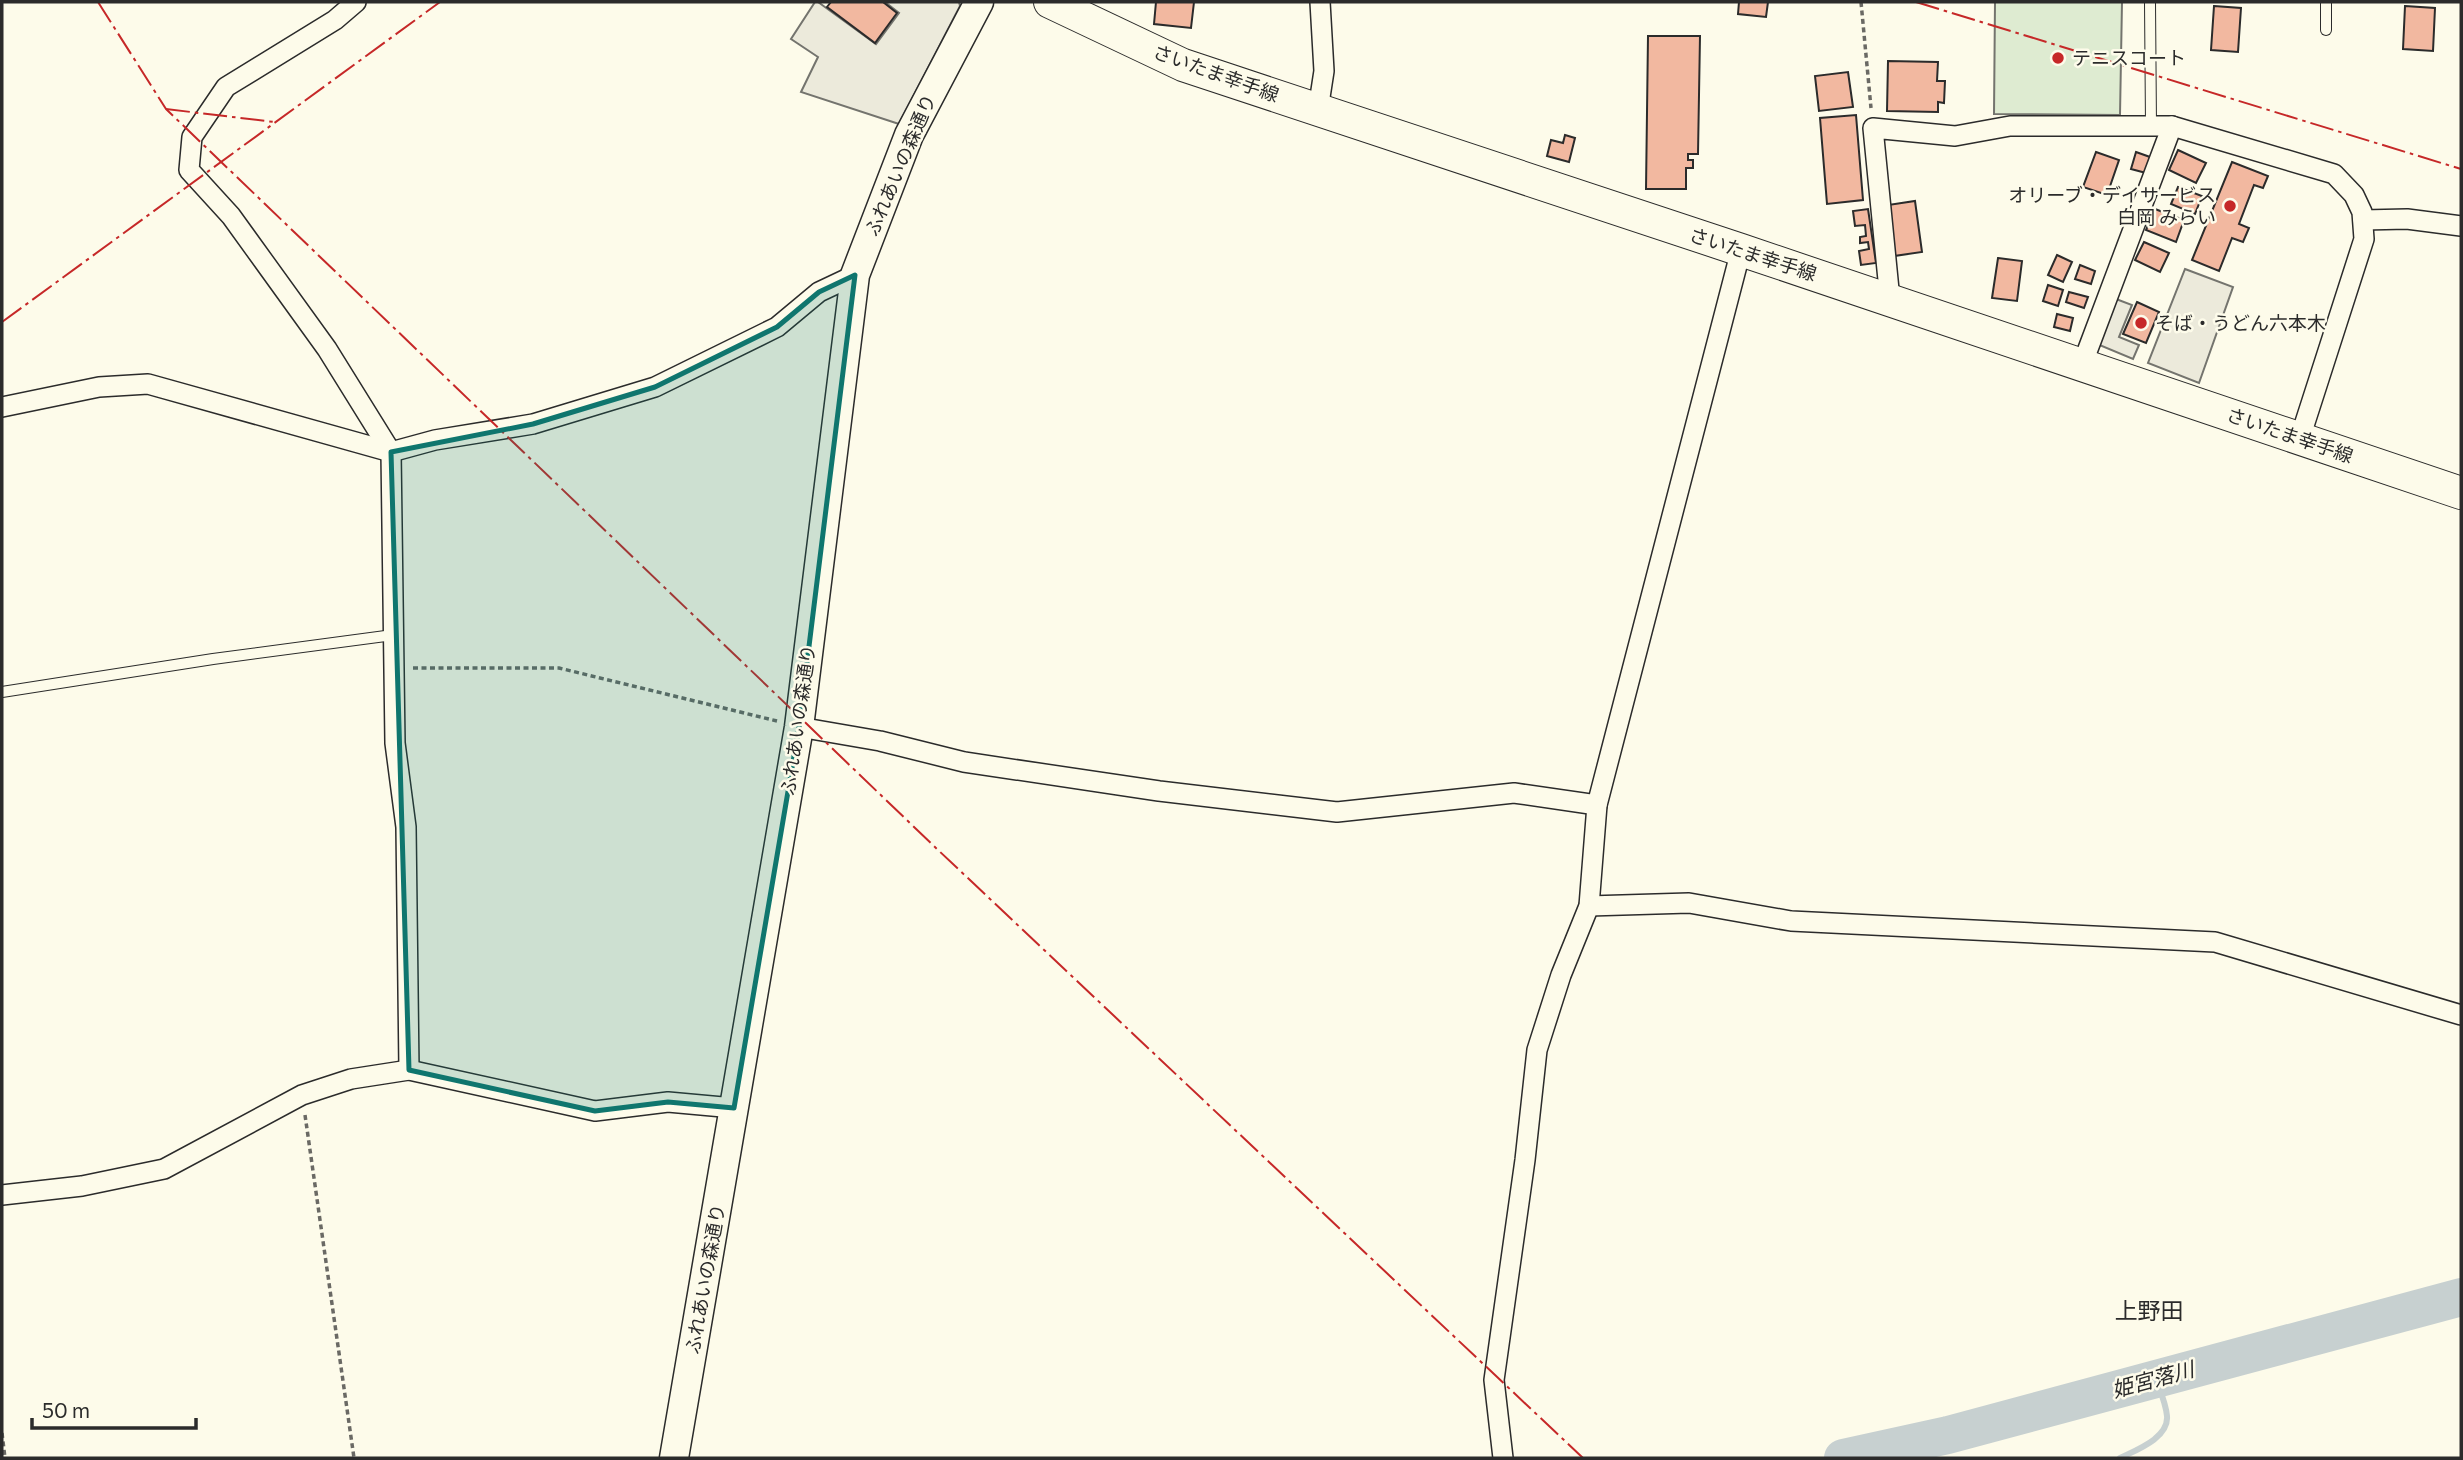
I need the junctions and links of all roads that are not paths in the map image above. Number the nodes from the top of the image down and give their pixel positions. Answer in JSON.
{"nodes":[{"id":1,"x":356,"y":2,"type":"edge"},
{"id":2,"x":979,"y":2,"type":"edge"},
{"id":3,"x":1050,"y":2,"type":"edge"},
{"id":4,"x":1320,"y":2,"type":"edge"},
{"id":5,"x":2150,"y":2,"type":"edge"},
{"id":6,"x":2326,"y":2,"type":"edge"},
{"id":7,"x":2326,"y":30,"type":"dead end"},
{"id":8,"x":1318,"y":110,"type":"junction"},
{"id":9,"x":2151,"y":126,"type":"junction"},
{"id":10,"x":2172,"y":126,"type":"junction"},
{"id":11,"x":2362,"y":220,"type":"junction"},
{"id":12,"x":2461,"y":226,"type":"edge"},
{"id":13,"x":1741,"y":250,"type":"junction"},
{"id":14,"x":855,"y":275,"type":"junction"},
{"id":15,"x":1889,"y":300,"type":"junction"},
{"id":16,"x":2082,"y":365,"type":"junction"},
{"id":17,"x":2,"y":407,"type":"edge"},
{"id":18,"x":2301,"y":438,"type":"junction"},
{"id":19,"x":391,"y":452,"type":"junction"},
{"id":20,"x":2461,"y":493,"type":"edge"},
{"id":21,"x":393,"y":635,"type":"junction"},
{"id":22,"x":2,"y":692,"type":"edge"},
{"id":23,"x":799,"y":727,"type":"junction"},
{"id":24,"x":1597,"y":805,"type":"junction"},
{"id":25,"x":1588,"y":906,"type":"junction"},
{"id":26,"x":2461,"y":1015,"type":"edge"},
{"id":27,"x":409,"y":1070,"type":"junction"},
{"id":28,"x":734,"y":1108,"type":"junction"},
{"id":29,"x":2,"y":1195,"type":"edge"},
{"id":30,"x":674,"y":1458,"type":"edge"},
{"id":31,"x":1503,"y":1458,"type":"edge"}],
"edges":[{"from":1,"to":19,"type":"street"},
{"from":2,"to":14,"type":"street","name":"ふれあいの森通り"},
{"from":3,"to":8,"type":"main road","name":"さいたま幸手線"},
{"from":4,"to":8,"type":"street"},
{"from":5,"to":9,"type":"lane"},
{"from":6,"to":7,"type":"lane"},
{"from":8,"to":13,"type":"main road","name":"さいたま幸手線"},
{"from":9,"to":10,"type":"street"},
{"from":9,"to":15,"type":"street"},
{"from":10,"to":11,"type":"street"},
{"from":10,"to":16,"type":"street"},
{"from":11,"to":12,"type":"street"},
{"from":11,"to":18,"type":"street"},
{"from":13,"to":15,"type":"main road","name":"さいたま幸手線"},
{"from":13,"to":24,"type":"street"},
{"from":14,"to":19,"type":"street"},
{"from":14,"to":23,"type":"street","name":"ふれあいの森通り"},
{"from":15,"to":16,"type":"main road","name":"さいたま幸手線"},
{"from":16,"to":18,"type":"main road","name":"さいたま幸手線"},
{"from":17,"to":19,"type":"street"},
{"from":18,"to":20,"type":"main road","name":"さいたま幸手線"},
{"from":19,"to":21,"type":"street"},
{"from":21,"to":22,"type":"lane"},
{"from":21,"to":27,"type":"street"},
{"from":23,"to":24,"type":"street"},
{"from":23,"to":28,"type":"street","name":"ふれあいの森通り"},
{"from":24,"to":25,"type":"street"},
{"from":25,"to":26,"type":"street"},
{"from":25,"to":31,"type":"street"},
{"from":27,"to":28,"type":"street"},
{"from":27,"to":29,"type":"street"},
{"from":28,"to":30,"type":"street","name":"ふれあいの森通り"}]}
